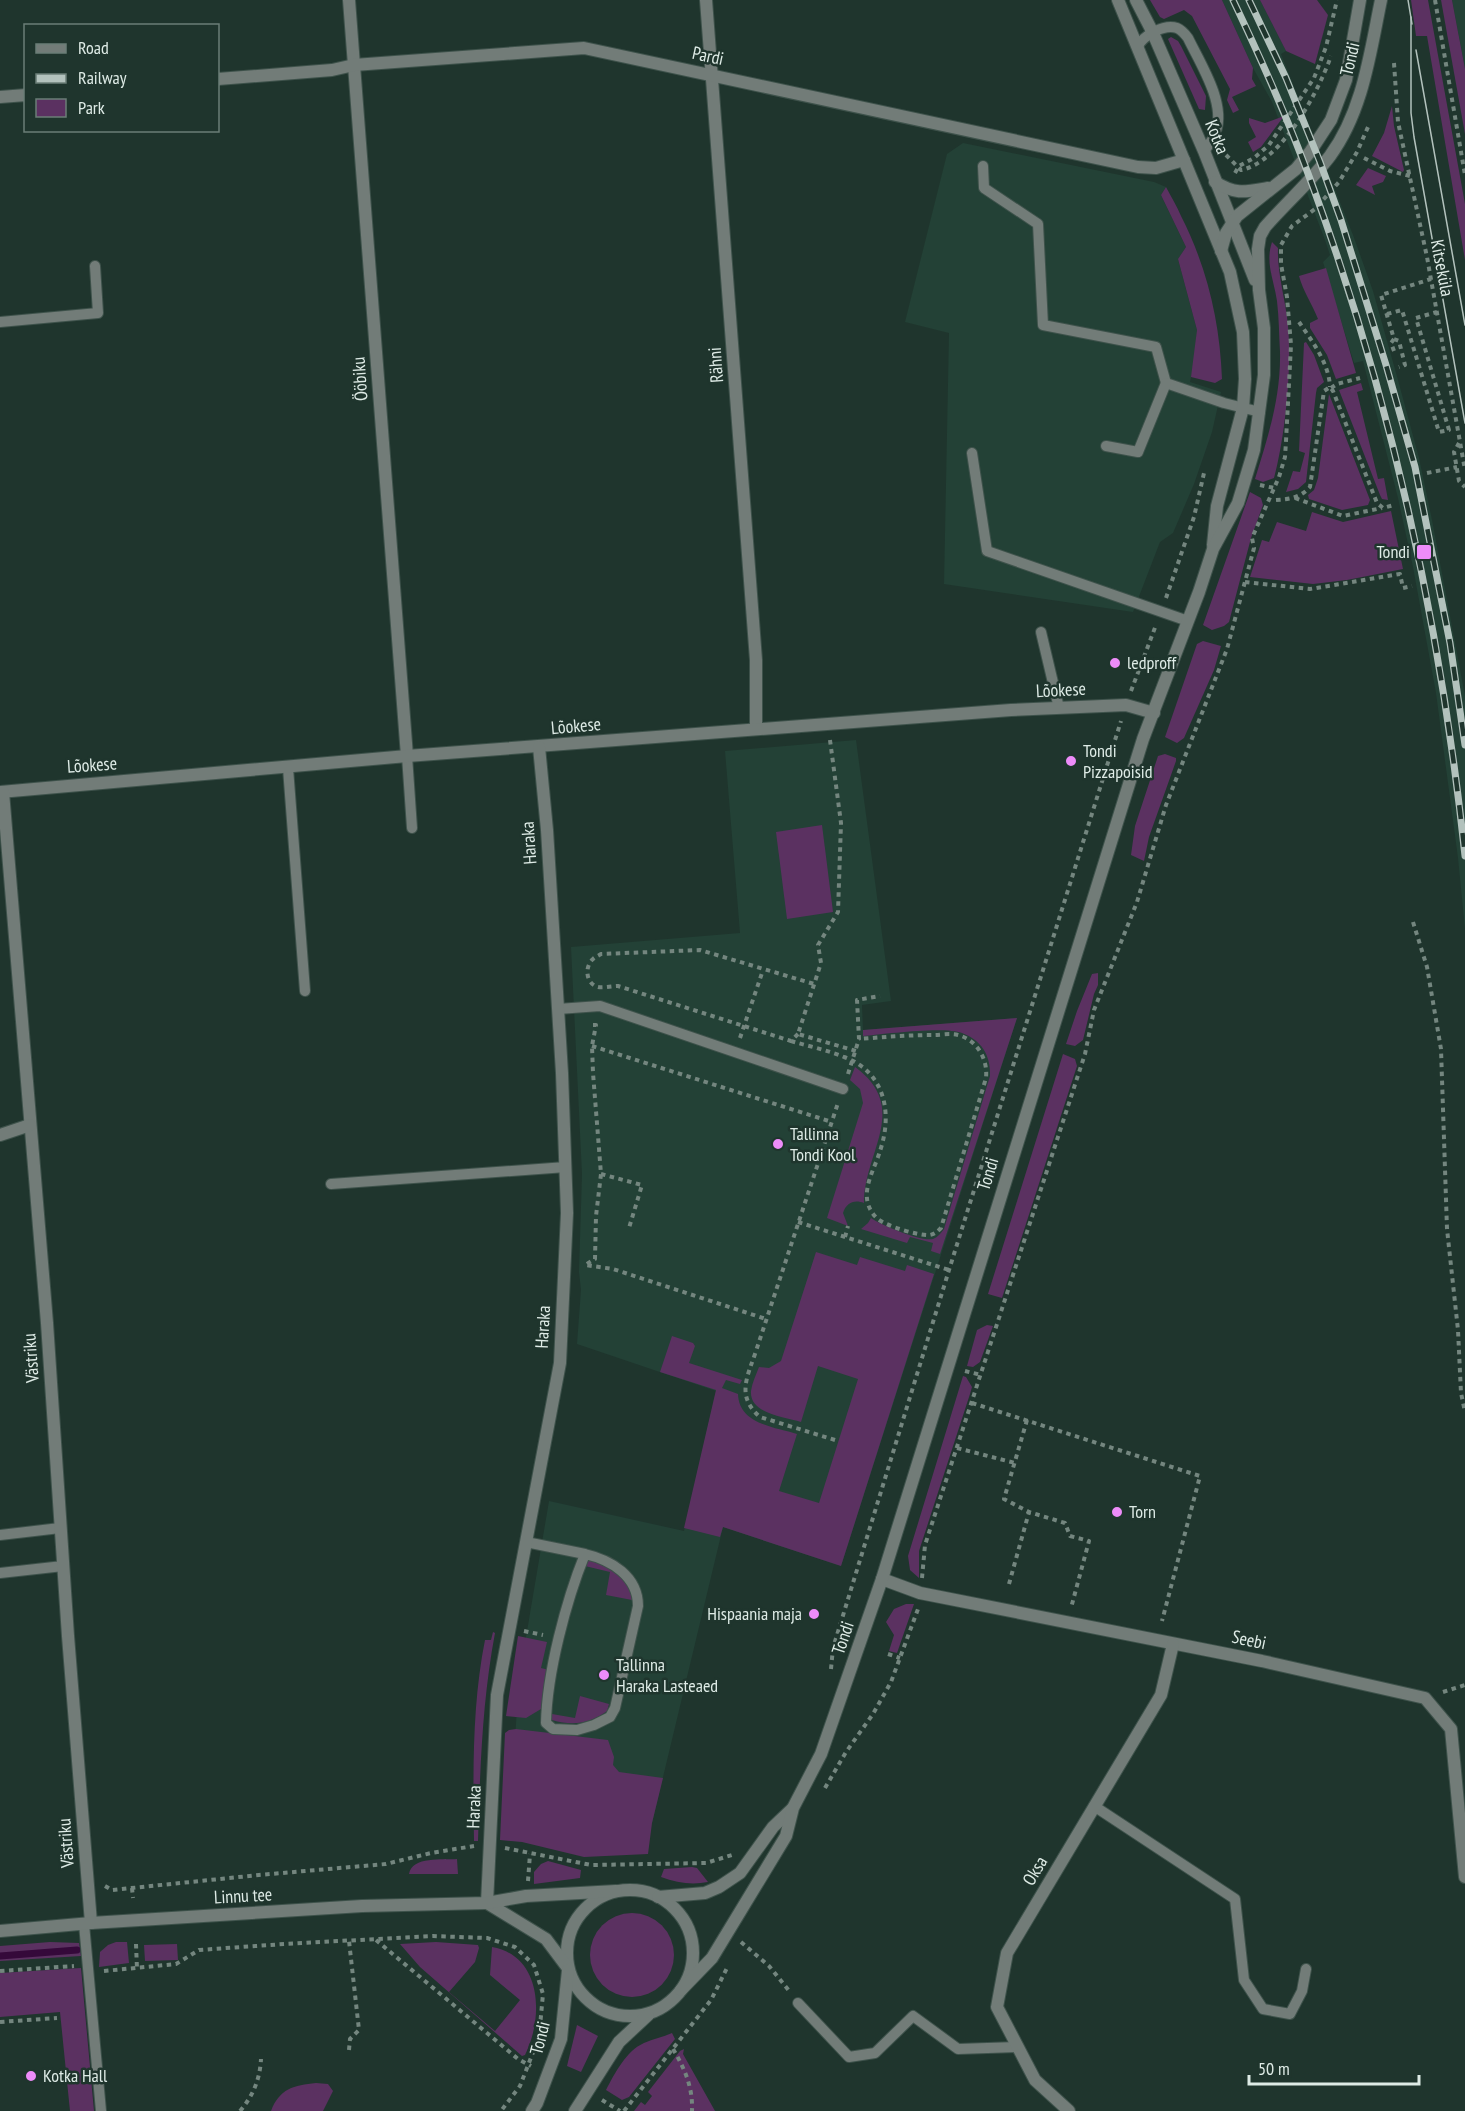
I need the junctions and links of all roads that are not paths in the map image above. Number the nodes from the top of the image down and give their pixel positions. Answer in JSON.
{"nodes":[{"id":1,"x":349,"y":0,"type":"edge"},
{"id":2,"x":706,"y":0,"type":"edge"},
{"id":3,"x":1118,"y":0,"type":"edge"},
{"id":4,"x":1136,"y":0,"type":"edge"},
{"id":5,"x":1360,"y":0,"type":"edge"},
{"id":6,"x":1381,"y":0,"type":"edge"},
{"id":7,"x":1153,"y":33,"type":"junction"},
{"id":8,"x":1138,"y":46,"type":"junction"},
{"id":9,"x":354,"y":65,"type":"junction"},
{"id":10,"x":713,"y":75,"type":"junction"},
{"id":11,"x":219,"y":79,"type":"edge"},
{"id":12,"x":24,"y":95,"type":"edge"},
{"id":13,"x":0,"y":97,"type":"edge"},
{"id":14,"x":1204,"y":151,"type":"junction"},
{"id":15,"x":1184,"y":160,"type":"junction"},
{"id":16,"x":983,"y":166,"type":"dead end"},
{"id":17,"x":1215,"y":182,"type":"junction"},
{"id":18,"x":1273,"y":187,"type":"junction"},
{"id":19,"x":1211,"y":226,"type":"junction"},
{"id":20,"x":1265,"y":226,"type":"junction"},
{"id":21,"x":1232,"y":230,"type":"junction"},
{"id":22,"x":1221,"y":250,"type":"junction"},
{"id":23,"x":95,"y":266,"type":"dead end"},
{"id":24,"x":1259,"y":290,"type":"junction"},
{"id":25,"x":0,"y":322,"type":"edge"},
{"id":26,"x":1166,"y":383,"type":"junction"},
{"id":27,"x":1243,"y":408,"type":"junction"},
{"id":28,"x":1260,"y":412,"type":"junction"},
{"id":29,"x":1106,"y":446,"type":"dead end"},
{"id":30,"x":972,"y":453,"type":"dead end"},
{"id":31,"x":1213,"y":549,"type":"junction"},
{"id":32,"x":1188,"y":621,"type":"junction"},
{"id":33,"x":1041,"y":632,"type":"dead end"},
{"id":34,"x":1059,"y":708,"type":"junction"},
{"id":35,"x":1154,"y":713,"type":"junction"},
{"id":36,"x":756,"y":728,"type":"junction"},
{"id":37,"x":539,"y":747,"type":"junction"},
{"id":38,"x":407,"y":756,"type":"junction"},
{"id":39,"x":288,"y":768,"type":"junction"},
{"id":40,"x":1,"y":792,"type":"edge"},
{"id":41,"x":412,"y":828,"type":"dead end"},
{"id":42,"x":305,"y":991,"type":"dead end"},
{"id":43,"x":558,"y":1009,"type":"junction"},
{"id":44,"x":843,"y":1089,"type":"road end"},
{"id":45,"x":30,"y":1125,"type":"junction"},
{"id":46,"x":0,"y":1135,"type":"edge"},
{"id":47,"x":566,"y":1167,"type":"junction"},
{"id":48,"x":331,"y":1184,"type":"dead end"},
{"id":49,"x":60,"y":1528,"type":"junction"},
{"id":50,"x":0,"y":1535,"type":"edge"},
{"id":51,"x":526,"y":1542,"type":"junction"},
{"id":52,"x":585,"y":1554,"type":"junction"},
{"id":53,"x":63,"y":1566,"type":"junction"},
{"id":54,"x":0,"y":1573,"type":"edge"},
{"id":55,"x":882,"y":1579,"type":"junction"},
{"id":56,"x":1173,"y":1644,"type":"junction"},
{"id":57,"x":1094,"y":1806,"type":"junction"},
{"id":58,"x":793,"y":1808,"type":"junction"},
{"id":59,"x":1465,"y":1877,"type":"edge"},
{"id":60,"x":616,"y":1892,"type":"junction"},
{"id":61,"x":658,"y":1896,"type":"junction"},
{"id":62,"x":487,"y":1903,"type":"junction"},
{"id":63,"x":88,"y":1923,"type":"junction"},
{"id":64,"x":0,"y":1931,"type":"edge"},
{"id":65,"x":569,"y":1969,"type":"junction"},
{"id":66,"x":1306,"y":1969,"type":"dead end"},
{"id":67,"x":681,"y":1990,"type":"junction"},
{"id":68,"x":798,"y":2003,"type":"road end"},
{"id":69,"x":651,"y":2013,"type":"junction"},
{"id":70,"x":1017,"y":2047,"type":"junction"},
{"id":71,"x":101,"y":2111,"type":"edge"},
{"id":72,"x":532,"y":2111,"type":"edge"},
{"id":73,"x":575,"y":2111,"type":"edge"},
{"id":74,"x":1069,"y":2111,"type":"edge"}],
"edges":[{"from":1,"to":9,"type":"street","name":"Ööbiku"},
{"from":2,"to":10,"type":"street","name":"Rähni"},
{"from":3,"to":8,"type":"street","name":"Tondi"},
{"from":4,"to":7,"type":"street","name":"Kotka"},
{"from":5,"to":18,"type":"street","name":"Tondi"},
{"from":6,"to":20,"type":"street","name":"Tondi"},
{"from":7,"to":8,"type":"lane"},
{"from":7,"to":14,"type":"street","name":"Kotka"},
{"from":7,"to":14,"type":"lane"},
{"from":8,"to":15,"type":"street","name":"Tondi"},
{"from":9,"to":10,"type":"street","name":"Pardi"},
{"from":9,"to":11,"type":"street","name":"Pardi"},
{"from":9,"to":38,"type":"street","name":"Ööbiku"},
{"from":10,"to":15,"type":"street","name":"Pardi"},
{"from":10,"to":36,"type":"street","name":"Rähni"},
{"from":12,"to":13,"type":"street"},
{"from":14,"to":17,"type":"street","name":"Kotka"},
{"from":15,"to":19,"type":"street","name":"Tondi"},
{"from":16,"to":26,"type":"lane"},
{"from":17,"to":18,"type":"street"},
{"from":17,"to":21,"type":"street","name":"Kotka"},
{"from":18,"to":21,"type":"street","name":"Tondi"},
{"from":19,"to":21,"type":"street"},
{"from":19,"to":22,"type":"street","name":"Tondi"},
{"from":20,"to":21,"type":"street"},
{"from":20,"to":24,"type":"street","name":"Tondi"},
{"from":21,"to":22,"type":"street"},
{"from":21,"to":24,"type":"street","name":"Kotka"},
{"from":22,"to":27,"type":"street","name":"Tondi"},
{"from":23,"to":25,"type":"lane"},
{"from":24,"to":28,"type":"street","name":"Tondi"},
{"from":26,"to":27,"type":"lane"},
{"from":26,"to":29,"type":"lane"},
{"from":27,"to":28,"type":"lane"},
{"from":27,"to":31,"type":"street","name":"Tondi"},
{"from":28,"to":31,"type":"street","name":"Tondi"},
{"from":30,"to":32,"type":"lane"},
{"from":31,"to":32,"type":"street","name":"Tondi"},
{"from":32,"to":35,"type":"street","name":"Tondi"},
{"from":33,"to":34,"type":"lane"},
{"from":34,"to":35,"type":"street","name":"Lõokese"},
{"from":34,"to":36,"type":"street","name":"Lõokese"},
{"from":35,"to":55,"type":"street","name":"Tondi"},
{"from":36,"to":37,"type":"street","name":"Lõokese"},
{"from":37,"to":38,"type":"street","name":"Lõokese"},
{"from":37,"to":43,"type":"street","name":"Haraka"},
{"from":38,"to":39,"type":"street","name":"Lõokese"},
{"from":38,"to":41,"type":"lane"},
{"from":39,"to":40,"type":"street","name":"Lõokese"},
{"from":39,"to":42,"type":"lane"},
{"from":40,"to":45,"type":"street","name":"Västriku"},
{"from":43,"to":44,"type":"lane"},
{"from":43,"to":47,"type":"street","name":"Haraka"},
{"from":45,"to":46,"type":"street"},
{"from":45,"to":49,"type":"street","name":"Västriku"},
{"from":47,"to":48,"type":"lane"},
{"from":47,"to":51,"type":"street","name":"Haraka"},
{"from":49,"to":50,"type":"lane"},
{"from":49,"to":53,"type":"street","name":"Västriku"},
{"from":51,"to":52,"type":"lane"},
{"from":51,"to":62,"type":"street","name":"Haraka"},
{"from":52,"to":52,"type":"lane"},
{"from":53,"to":54,"type":"lane"},
{"from":53,"to":63,"type":"street","name":"Västriku"},
{"from":55,"to":56,"type":"street","name":"Seebi"},
{"from":55,"to":58,"type":"street","name":"Tondi"},
{"from":56,"to":57,"type":"street","name":"Oksa"},
{"from":56,"to":59,"type":"street","name":"Seebi"},
{"from":57,"to":66,"type":"lane"},
{"from":57,"to":70,"type":"street","name":"Oksa"},
{"from":58,"to":61,"type":"street","name":"Tondi"},
{"from":58,"to":67,"type":"street","name":"Tondi"},
{"from":60,"to":61,"type":"street"},
{"from":60,"to":62,"type":"street","name":"Linnu tee"},
{"from":60,"to":65,"type":"street"},
{"from":61,"to":67,"type":"street"},
{"from":62,"to":63,"type":"street","name":"Linnu tee"},
{"from":62,"to":65,"type":"street"},
{"from":63,"to":64,"type":"street","name":"Linnu tee"},
{"from":63,"to":71,"type":"lane","name":"Västriku"},
{"from":65,"to":69,"type":"street"},
{"from":65,"to":72,"type":"street","name":"Tondi"},
{"from":67,"to":69,"type":"street"},
{"from":68,"to":70,"type":"lane"},
{"from":69,"to":73,"type":"street"},
{"from":70,"to":74,"type":"street","name":"Oksa"}]}
